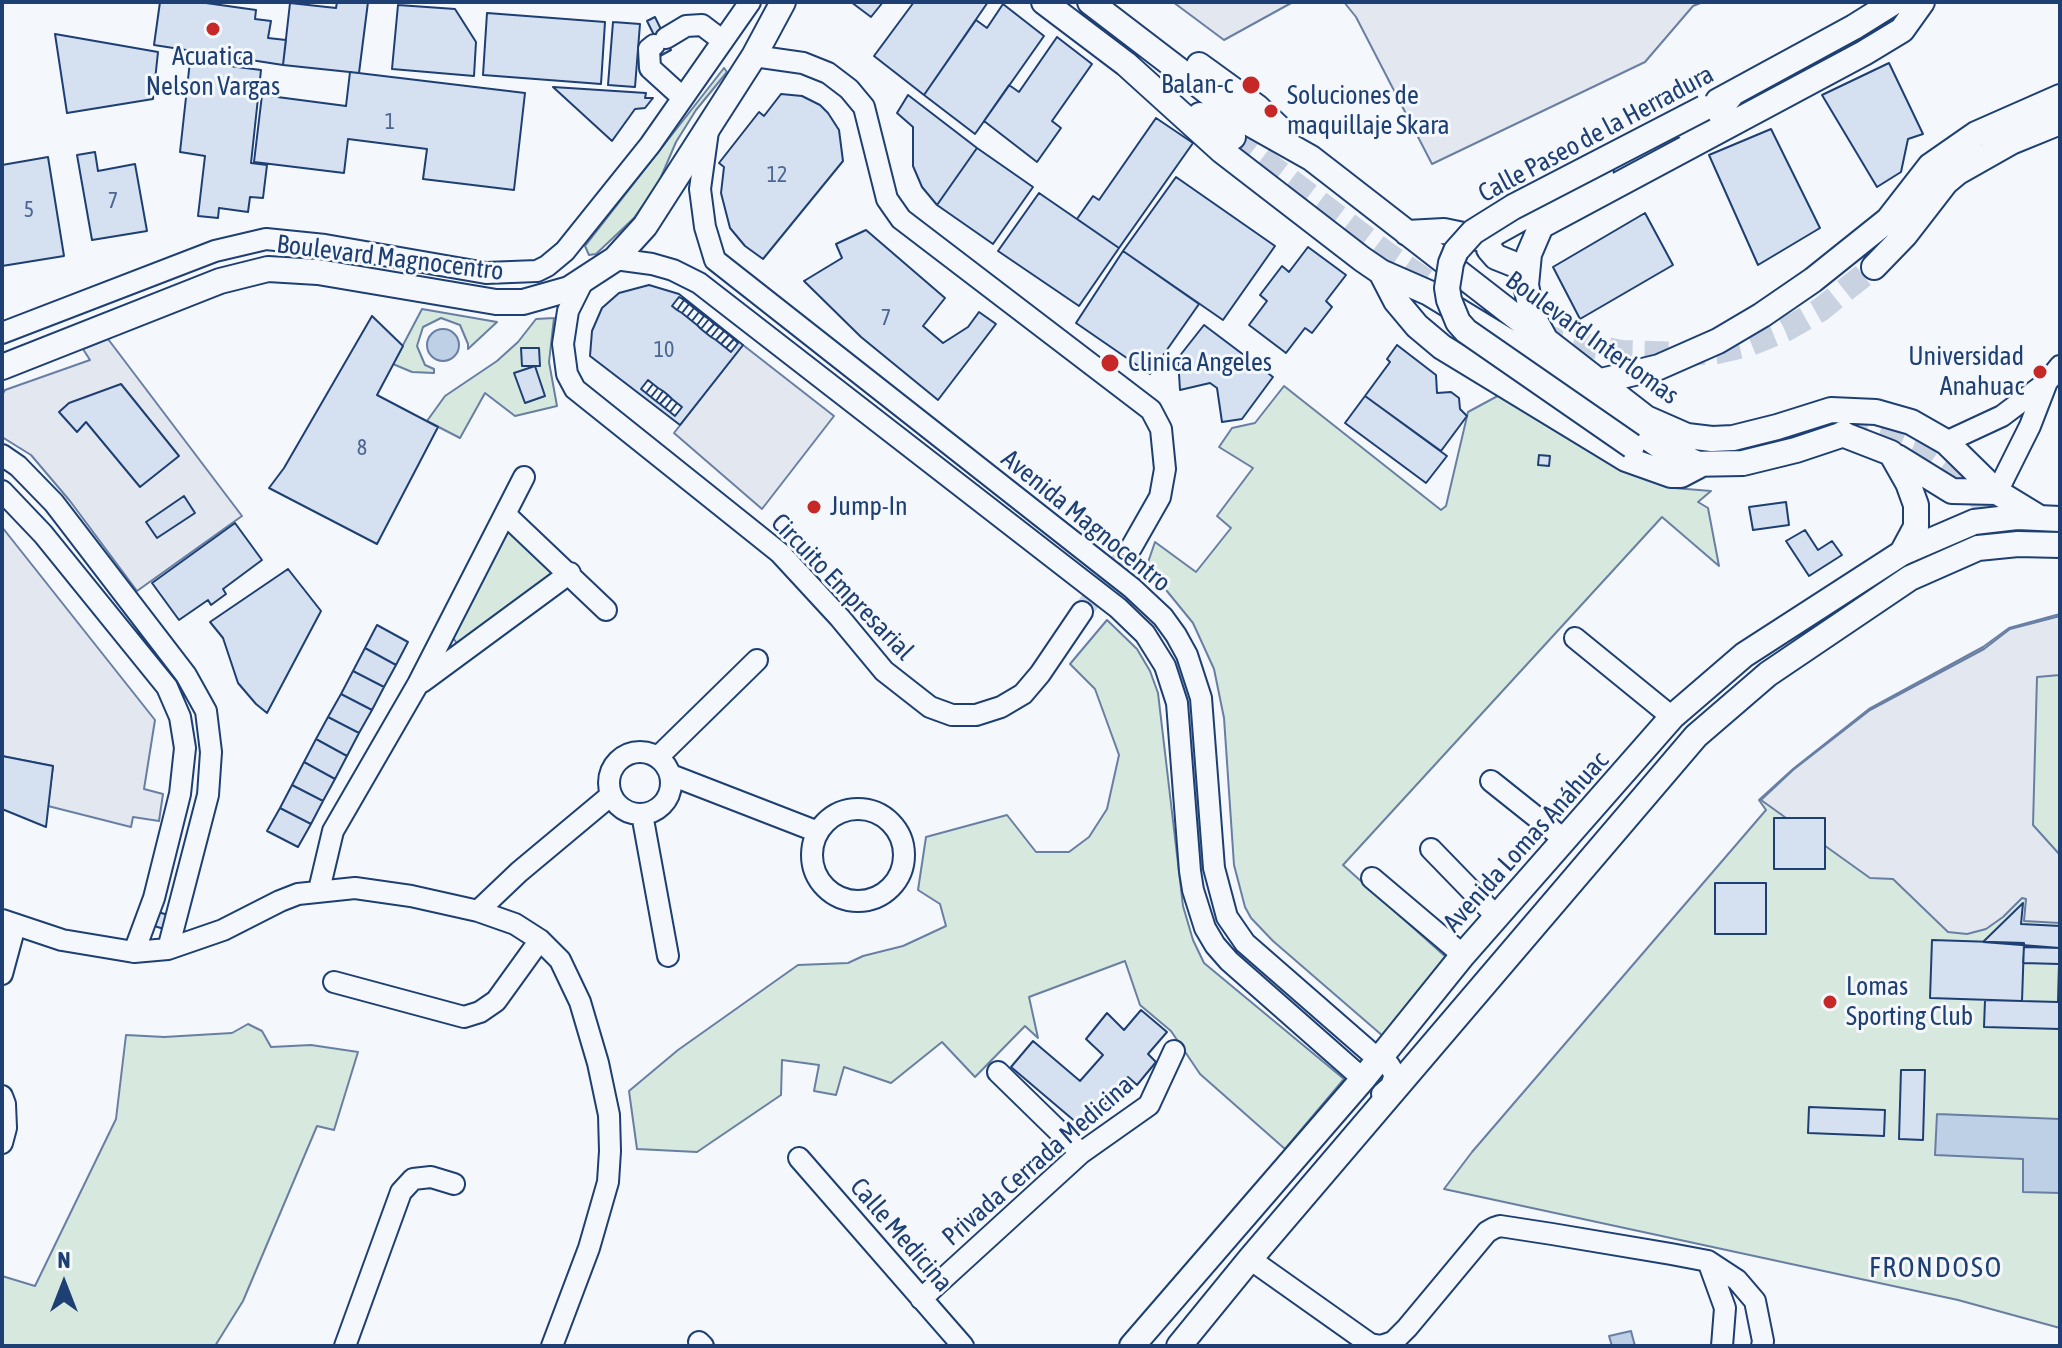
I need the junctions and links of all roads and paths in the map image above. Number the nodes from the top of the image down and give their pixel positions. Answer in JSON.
{"nodes":[{"id":1,"x":750,"y":2,"type":"edge"},
{"id":2,"x":783,"y":2,"type":"edge"},
{"id":3,"x":1044,"y":2,"type":"edge"},
{"id":4,"x":1090,"y":2,"type":"edge"},
{"id":5,"x":1115,"y":2,"type":"edge"},
{"id":6,"x":1894,"y":2,"type":"edge"},
{"id":7,"x":1922,"y":2,"type":"edge"},
{"id":8,"x":723,"y":41,"type":"junction"},
{"id":9,"x":754,"y":56,"type":"junction"},
{"id":10,"x":1126,"y":64,"type":"junction"},
{"id":11,"x":1732,"y":94,"type":"junction"},
{"id":12,"x":2060,"y":97,"type":"edge"},
{"id":13,"x":683,"y":98,"type":"junction"},
{"id":14,"x":2060,"y":122,"type":"edge"},
{"id":15,"x":711,"y":124,"type":"junction"},
{"id":16,"x":1240,"y":129,"type":"junction"},
{"id":17,"x":1311,"y":158,"type":"junction"},
{"id":18,"x":1407,"y":233,"type":"junction"},
{"id":19,"x":1489,"y":241,"type":"junction"},
{"id":20,"x":615,"y":259,"type":"junction"},
{"id":21,"x":1874,"y":267,"type":"tunnel mouth"},
{"id":22,"x":1526,"y":269,"type":"junction"},
{"id":23,"x":1381,"y":272,"type":"junction"},
{"id":24,"x":582,"y":283,"type":"junction"},
{"id":25,"x":2,"y":333,"type":"edge"},
{"id":26,"x":1547,"y":342,"type":"junction"},
{"id":27,"x":2060,"y":366,"type":"edge"},
{"id":28,"x":2,"y":367,"type":"edge"},
{"id":29,"x":1597,"y":382,"type":"junction"},
{"id":30,"x":2047,"y":382,"type":"junction"},
{"id":31,"x":1946,"y":442,"type":"junction"},
{"id":32,"x":1632,"y":446,"type":"joint"},
{"id":33,"x":1891,"y":453,"type":"junction"},
{"id":34,"x":2,"y":455,"type":"edge"},
{"id":35,"x":1700,"y":465,"type":"junction"},
{"id":36,"x":524,"y":477,"type":"dead end"},
{"id":37,"x":37,"y":484,"type":"junction"},
{"id":38,"x":1997,"y":492,"type":"junction"},
{"id":39,"x":9,"y":498,"type":"edge"},
{"id":40,"x":506,"y":515,"type":"junction"},
{"id":41,"x":2049,"y":518,"type":"edge"},
{"id":42,"x":82,"y":539,"type":"junction"},
{"id":43,"x":2060,"y":545,"type":"edge"},
{"id":44,"x":1131,"y":548,"type":"tunnel mouth"},
{"id":45,"x":1902,"y":553,"type":"junction"},
{"id":46,"x":61,"y":557,"type":"junction"},
{"id":47,"x":570,"y":573,"type":"junction"},
{"id":48,"x":606,"y":610,"type":"dead end"},
{"id":49,"x":1082,"y":612,"type":"tunnel mouth"},
{"id":50,"x":1575,"y":638,"type":"dead end"},
{"id":51,"x":757,"y":660,"type":"dead end"},
{"id":52,"x":418,"y":684,"type":"junction"},
{"id":53,"x":1672,"y":717,"type":"junction"},
{"id":54,"x":658,"y":757,"type":"junction"},
{"id":55,"x":671,"y":775,"type":"junction"},
{"id":56,"x":1491,"y":781,"type":"dead end"},
{"id":57,"x":610,"y":796,"type":"junction"},
{"id":58,"x":642,"y":814,"type":"junction"},
{"id":59,"x":818,"y":832,"type":"junction"},
{"id":60,"x":1565,"y":840,"type":"junction"},
{"id":61,"x":1431,"y":849,"type":"dead end"},
{"id":62,"x":1372,"y":878,"type":"dead end"},
{"id":63,"x":319,"y":890,"type":"junction"},
{"id":64,"x":154,"y":898,"type":"junction"},
{"id":65,"x":179,"y":902,"type":"junction"},
{"id":66,"x":478,"y":911,"type":"junction"},
{"id":67,"x":1497,"y":917,"type":"junction"},
{"id":68,"x":9,"y":923,"type":"edge"},
{"id":69,"x":540,"y":940,"type":"junction"},
{"id":70,"x":168,"y":949,"type":"junction"},
{"id":71,"x":134,"y":952,"type":"junction"},
{"id":72,"x":1463,"y":955,"type":"junction"},
{"id":73,"x":668,"y":956,"type":"dead end"},
{"id":74,"x":2,"y":974,"type":"edge"},
{"id":75,"x":334,"y":982,"type":"dead end"},
{"id":76,"x":1174,"y":1051,"type":"dead end"},
{"id":77,"x":1378,"y":1059,"type":"junction"},
{"id":78,"x":998,"y":1072,"type":"dead end"},
{"id":79,"x":1363,"y":1079,"type":"junction"},
{"id":80,"x":2,"y":1096,"type":"edge"},
{"id":81,"x":1367,"y":1123,"type":"junction"},
{"id":82,"x":2,"y":1143,"type":"edge"},
{"id":83,"x":1081,"y":1153,"type":"junction"},
{"id":84,"x":799,"y":1158,"type":"dead end"},
{"id":85,"x":454,"y":1184,"type":"dead end"},
{"id":86,"x":1250,"y":1259,"type":"junction"},
{"id":87,"x":1708,"y":1261,"type":"junction"},
{"id":88,"x":921,"y":1299,"type":"junction"},
{"id":89,"x":1755,"y":1301,"type":"junction"},
{"id":90,"x":1725,"y":1308,"type":"junction"},
{"id":91,"x":345,"y":1346,"type":"edge"},
{"id":92,"x":552,"y":1346,"type":"edge"},
{"id":93,"x":963,"y":1346,"type":"edge"},
{"id":94,"x":1132,"y":1346,"type":"edge"},
{"id":95,"x":1179,"y":1346,"type":"edge"},
{"id":96,"x":1722,"y":1346,"type":"edge"},
{"id":97,"x":1762,"y":1346,"type":"edge"}],
"edges":[{"from":1,"to":8,"type":"street","name":"Boulevard Magnocentro"},
{"from":2,"to":9,"type":"main road","name":"Boulevard Magnocentro"},
{"from":3,"to":10,"type":"main road","name":"Boulevard Interlomas"},
{"from":4,"to":16,"type":"main road","name":"Boulevard Interlomas"},
{"from":5,"to":17,"type":"main road","name":"Boulevard Interlomas"},
{"from":6,"to":11,"type":"main road","name":"Calle Paseo de la Herradura"},
{"from":7,"to":22,"type":"main road"},
{"from":8,"to":13,"type":"street","name":"Boulevard Magnocentro"},
{"from":8,"to":13,"type":"street"},
{"from":9,"to":15,"type":"main road","name":"Boulevard Magnocentro"},
{"from":9,"to":44,"type":"street"},
{"from":10,"to":16,"type":"main road"},
{"from":10,"to":23,"type":"main road","name":"Boulevard Interlomas"},
{"from":11,"to":19,"type":"main road"},
{"from":11,"to":32,"type":"main road","name":"Calle Paseo de la Herradura","bridge":true},
{"from":12,"to":29,"type":"main road"},
{"from":13,"to":25,"type":"street","name":"Boulevard Magnocentro"},
{"from":14,"to":21,"type":"main road"},
{"from":15,"to":20,"type":"main road","name":"Boulevard Magnocentro"},
{"from":15,"to":77,"type":"street","name":"Avenida Magnocentro"},
{"from":16,"to":17,"type":"main road","name":"Boulevard Interlomas"},
{"from":17,"to":18,"type":"main road","name":"Boulevard Interlomas"},
{"from":18,"to":19,"type":"main road"},
{"from":18,"to":26,"type":"main road","name":"Boulevard Interlomas"},
{"from":19,"to":22,"type":"main road"},
{"from":20,"to":24,"type":"main road","name":"Boulevard Magnocentro"},
{"from":20,"to":79,"type":"street","name":"Avenida Magnocentro"},
{"from":22,"to":26,"type":"main road"},
{"from":23,"to":35,"type":"main road","name":"Boulevard Interlomas"},
{"from":23,"to":35,"type":"main road","name":"Boulevard Interlomas"},
{"from":24,"to":28,"type":"main road","name":"Boulevard Magnocentro"},
{"from":24,"to":49,"type":"street","name":"Circuito Empresarial"},
{"from":26,"to":29,"type":"main road","name":"Boulevard Interlomas"},
{"from":27,"to":30,"type":"street"},
{"from":29,"to":31,"type":"main road","name":"Boulevard Interlomas"},
{"from":30,"to":31,"type":"street"},
{"from":30,"to":38,"type":"street"},
{"from":31,"to":38,"type":"main road","name":"Boulevard Interlomas"},
{"from":32,"to":35,"type":"main road","name":"Boulevard Interlomas"},
{"from":33,"to":35,"type":"main road","name":"Boulevard Interlomas"},
{"from":33,"to":38,"type":"main road"},
{"from":33,"to":45,"type":"main road"},
{"from":34,"to":37,"type":"street"},
{"from":36,"to":40,"type":"street"},
{"from":37,"to":39,"type":"street"},
{"from":37,"to":42,"type":"street"},
{"from":38,"to":41,"type":"main road","name":"Boulevard Interlomas"},
{"from":39,"to":46,"type":"street"},
{"from":40,"to":47,"type":"street"},
{"from":40,"to":52,"type":"street"},
{"from":41,"to":45,"type":"main road","name":"Avenida Lomas Anáhuac"},
{"from":42,"to":46,"type":"street"},
{"from":42,"to":65,"type":"street"},
{"from":43,"to":81,"type":"main road"},
{"from":45,"to":53,"type":"main road","name":"Avenida Lomas Anáhuac"},
{"from":46,"to":64,"type":"street"},
{"from":47,"to":48,"type":"street"},
{"from":47,"to":52,"type":"street"},
{"from":50,"to":53,"type":"street"},
{"from":51,"to":54,"type":"street"},
{"from":52,"to":63,"type":"street"},
{"from":53,"to":60,"type":"main road","name":"Avenida Lomas Anáhuac"},
{"from":54,"to":55,"type":"street"},
{"from":54,"to":57,"type":"street"},
{"from":55,"to":58,"type":"street"},
{"from":55,"to":59,"type":"street"},
{"from":56,"to":60,"type":"street"},
{"from":57,"to":58,"type":"street"},
{"from":57,"to":66,"type":"street"},
{"from":58,"to":73,"type":"street"},
{"from":59,"to":59,"type":"street"},
{"from":60,"to":67,"type":"main road","name":"Avenida Lomas Anáhuac"},
{"from":61,"to":67,"type":"street"},
{"from":62,"to":72,"type":"street"},
{"from":63,"to":66,"type":"street"},
{"from":63,"to":70,"type":"street"},
{"from":64,"to":65,"type":"street"},
{"from":64,"to":71,"type":"street"},
{"from":65,"to":70,"type":"street"},
{"from":66,"to":69,"type":"street"},
{"from":67,"to":72,"type":"main road","name":"Avenida Lomas Anáhuac"},
{"from":68,"to":71,"type":"street"},
{"from":68,"to":74,"type":"street"},
{"from":69,"to":75,"type":"street"},
{"from":69,"to":92,"type":"street"},
{"from":70,"to":71,"type":"street"},
{"from":72,"to":77,"type":"main road","name":"Avenida Lomas Anáhuac"},
{"from":76,"to":83,"type":"street","name":"Privada Cerrada Medicina"},
{"from":77,"to":79,"type":"main road","name":"Avenida Lomas Anáhuac"},
{"from":77,"to":81,"type":"street"},
{"from":78,"to":83,"type":"street"},
{"from":79,"to":94,"type":"main road","name":"Avenida Lomas Anáhuac"},
{"from":80,"to":82,"type":"street"},
{"from":81,"to":86,"type":"main road"},
{"from":83,"to":88,"type":"street","name":"Privada Cerrada Medicina"},
{"from":84,"to":88,"type":"street","name":"Calle Medicina"},
{"from":85,"to":91,"type":"street"},
{"from":86,"to":87,"type":"street"},
{"from":86,"to":95,"type":"main road"},
{"from":87,"to":89,"type":"street"},
{"from":87,"to":90,"type":"street"},
{"from":88,"to":93,"type":"street","name":"Calle Medicina"},
{"from":89,"to":90,"type":"street"},
{"from":89,"to":97,"type":"street"},
{"from":90,"to":96,"type":"street"}]}
